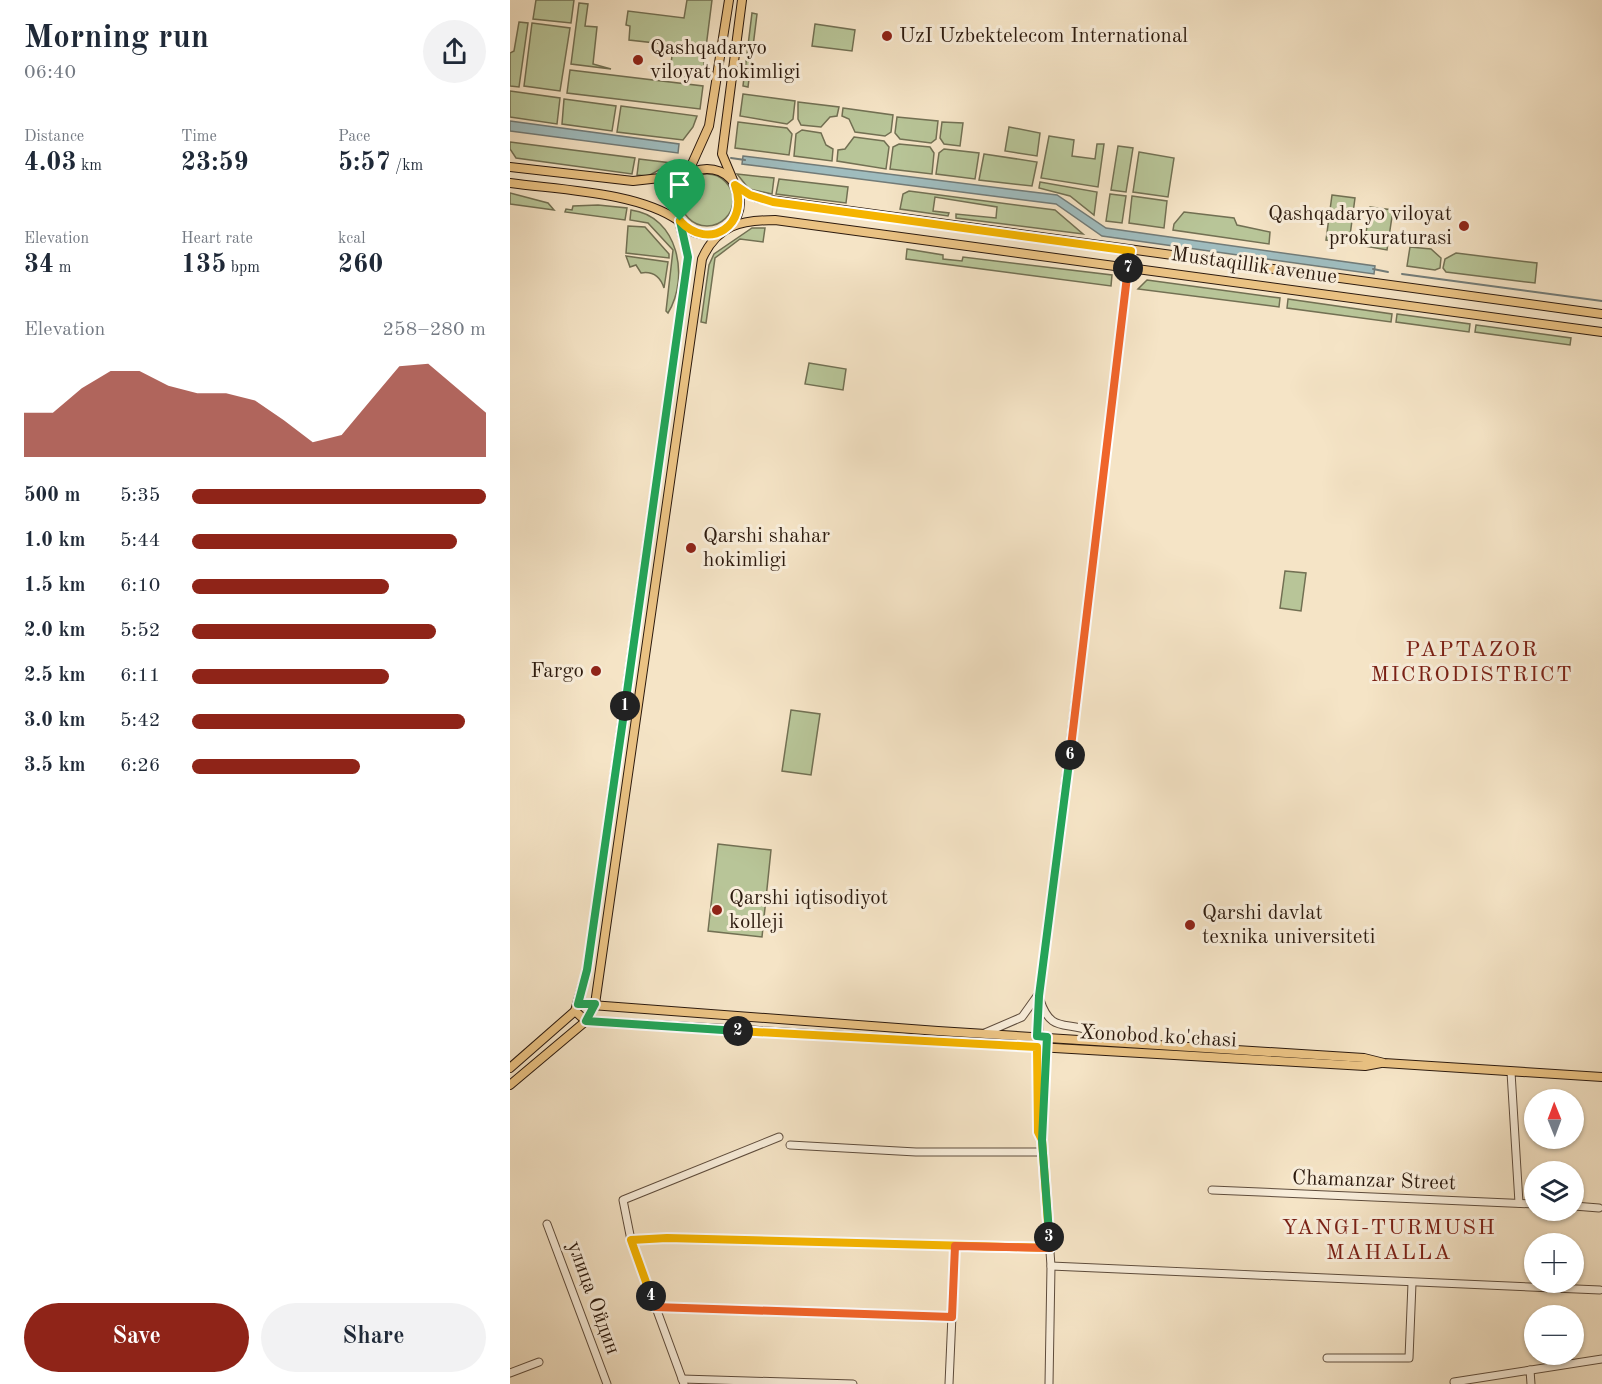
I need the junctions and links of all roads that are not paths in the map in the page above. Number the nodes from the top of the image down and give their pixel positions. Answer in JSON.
{"nodes":[{"id":1,"x":729,"y":0,"type":"edge"},
{"id":2,"x":742,"y":0,"type":"edge"},
{"id":3,"x":510,"y":168,"type":"edge"},
{"id":4,"x":687,"y":176,"type":"junction"},
{"id":5,"x":510,"y":183,"type":"edge"},
{"id":6,"x":735,"y":185,"type":"junction"},
{"id":7,"x":680,"y":221,"type":"junction"},
{"id":8,"x":723,"y":231,"type":"junction"},
{"id":9,"x":1131,"y":251,"type":"junction"},
{"id":10,"x":1129,"y":266,"type":"junction"},
{"id":11,"x":1602,"y":314,"type":"edge"},
{"id":12,"x":1602,"y":332,"type":"edge"},
{"id":13,"x":1039,"y":993,"type":"junction"},
{"id":14,"x":595,"y":1004,"type":"junction"},
{"id":15,"x":577,"y":1007,"type":"junction"},
{"id":16,"x":586,"y":1021,"type":"junction"},
{"id":17,"x":983,"y":1034,"type":"junction"},
{"id":18,"x":1037,"y":1036,"type":"junction"},
{"id":19,"x":1047,"y":1037,"type":"junction"},
{"id":20,"x":1110,"y":1042,"type":"junction"},
{"id":21,"x":1042,"y":1048,"type":"junction"},
{"id":22,"x":1384,"y":1063,"type":"junction"},
{"id":23,"x":510,"y":1068,"type":"edge"},
{"id":24,"x":1511,"y":1071,"type":"junction"},
{"id":25,"x":1602,"y":1077,"type":"edge"},
{"id":26,"x":510,"y":1085,"type":"edge"},
{"id":27,"x":779,"y":1137,"type":"dead end"},
{"id":28,"x":790,"y":1145,"type":"dead end"},
{"id":29,"x":1042,"y":1152,"type":"junction"},
{"id":30,"x":1212,"y":1190,"type":"dead end"},
{"id":31,"x":1519,"y":1203,"type":"junction"},
{"id":32,"x":1524,"y":1203,"type":"edge"},
{"id":33,"x":1584,"y":1207,"type":"edge"},
{"id":34,"x":1599,"y":1208,"type":"dead end"},
{"id":35,"x":547,"y":1224,"type":"dead end"},
{"id":36,"x":631,"y":1240,"type":"junction"},
{"id":37,"x":955,"y":1246,"type":"junction"},
{"id":38,"x":1050,"y":1248,"type":"junction"},
{"id":39,"x":1051,"y":1266,"type":"junction"},
{"id":40,"x":1412,"y":1283,"type":"junction"},
{"id":41,"x":1600,"y":1290,"type":"dead end"},
{"id":42,"x":655,"y":1307,"type":"junction"},
{"id":43,"x":952,"y":1317,"type":"junction"},
{"id":44,"x":1327,"y":1358,"type":"dead end"},
{"id":45,"x":1602,"y":1359,"type":"edge"},
{"id":46,"x":539,"y":1362,"type":"dead end"},
{"id":47,"x":1530,"y":1370,"type":"junction"},
{"id":48,"x":510,"y":1373,"type":"edge"},
{"id":49,"x":683,"y":1381,"type":"edge"},
{"id":50,"x":1454,"y":1382,"type":"dead end"},
{"id":51,"x":607,"y":1384,"type":"edge"},
{"id":52,"x":853,"y":1384,"type":"edge"},
{"id":53,"x":949,"y":1384,"type":"edge"},
{"id":54,"x":1048,"y":1384,"type":"edge"},
{"id":55,"x":1531,"y":1384,"type":"edge"}],
"edges":[{"from":1,"to":4,"type":"main road"},
{"from":2,"to":6,"type":"main road"},
{"from":3,"to":4,"type":"main road"},
{"from":4,"to":6,"type":"main road"},
{"from":4,"to":7,"type":"main road"},
{"from":5,"to":7,"type":"main road"},
{"from":6,"to":8,"type":"main road"},
{"from":6,"to":9,"type":"main road","name":"Mustaqillik avenue"},
{"from":7,"to":8,"type":"main road"},
{"from":7,"to":15,"type":"main road"},
{"from":8,"to":10,"type":"main road","name":"Mustaqillik avenue"},
{"from":8,"to":14,"type":"main road"},
{"from":9,"to":10,"type":"street"},
{"from":9,"to":11,"type":"main road","name":"Mustaqillik avenue"},
{"from":10,"to":12,"type":"main road","name":"Mustaqillik avenue"},
{"from":10,"to":13,"type":"street"},
{"from":13,"to":17,"type":"street"},
{"from":13,"to":18,"type":"street"},
{"from":13,"to":20,"type":"street"},
{"from":14,"to":15,"type":"main road","name":"Xonobod ko'chasi"},
{"from":14,"to":16,"type":"main road"},
{"from":14,"to":17,"type":"main road","name":"Xonobod ko'chasi"},
{"from":15,"to":16,"type":"main road"},
{"from":15,"to":23,"type":"main road"},
{"from":16,"to":21,"type":"main road","name":"Xonobod ko'chasi"},
{"from":16,"to":26,"type":"main road"},
{"from":17,"to":18,"type":"main road","name":"Xonobod ko'chasi"},
{"from":18,"to":19,"type":"main road","name":"Xonobod ko'chasi"},
{"from":18,"to":21,"type":"street"},
{"from":19,"to":20,"type":"main road","name":"Xonobod ko'chasi"},
{"from":19,"to":21,"type":"street"},
{"from":20,"to":22,"type":"main road","name":"Xonobod ko'chasi"},
{"from":21,"to":22,"type":"main road","name":"Xonobod ko'chasi"},
{"from":21,"to":29,"type":"street"},
{"from":22,"to":24,"type":"main road","name":"Xonobod ko'chasi"},
{"from":24,"to":25,"type":"main road","name":"Xonobod ko'chasi"},
{"from":24,"to":31,"type":"street"},
{"from":27,"to":36,"type":"street"},
{"from":28,"to":29,"type":"street"},
{"from":29,"to":38,"type":"street"},
{"from":30,"to":31,"type":"street","name":"Chamanzar Street"},
{"from":31,"to":32,"type":"street","name":"Chamanzar Street"},
{"from":33,"to":34,"type":"street"},
{"from":35,"to":51,"type":"street","name":"улица Ойдин"},
{"from":36,"to":37,"type":"street"},
{"from":36,"to":42,"type":"street"},
{"from":37,"to":38,"type":"street"},
{"from":37,"to":43,"type":"street"},
{"from":38,"to":39,"type":"street"},
{"from":39,"to":40,"type":"street"},
{"from":39,"to":54,"type":"street"},
{"from":40,"to":41,"type":"street"},
{"from":40,"to":44,"type":"street"},
{"from":42,"to":43,"type":"street"},
{"from":42,"to":49,"type":"street"},
{"from":43,"to":53,"type":"street"},
{"from":45,"to":47,"type":"street"},
{"from":46,"to":48,"type":"street"},
{"from":47,"to":50,"type":"street"},
{"from":47,"to":55,"type":"street"},
{"from":49,"to":52,"type":"street"}]}
